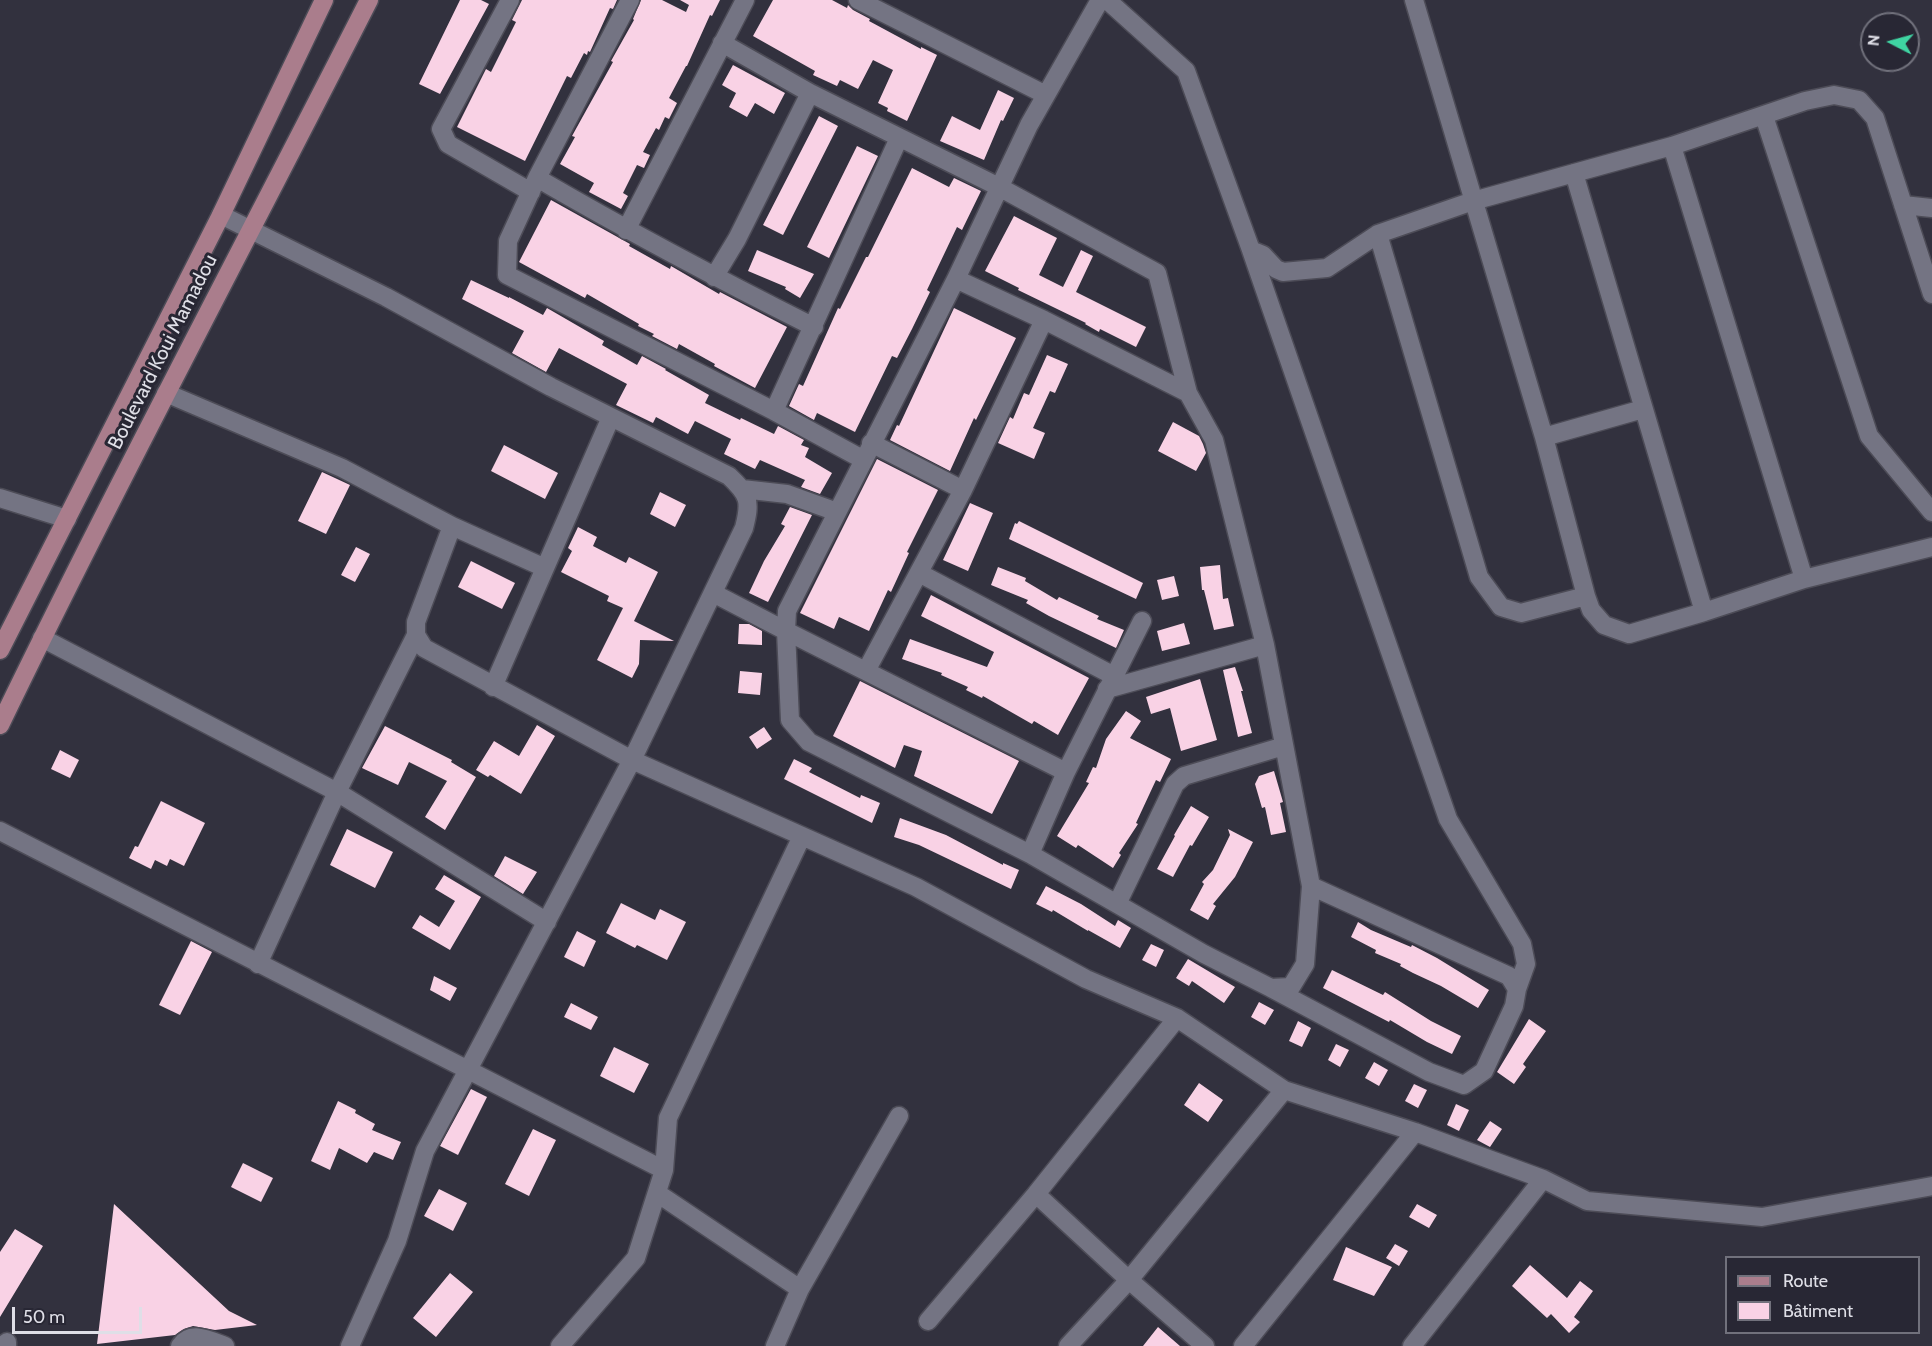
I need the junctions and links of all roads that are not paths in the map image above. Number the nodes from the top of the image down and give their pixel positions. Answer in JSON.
{"nodes":[{"id":1,"x":324,"y":0,"type":"edge"},
{"id":2,"x":369,"y":0,"type":"edge"},
{"id":3,"x":510,"y":0,"type":"edge"},
{"id":4,"x":630,"y":0,"type":"edge"},
{"id":5,"x":745,"y":0,"type":"edge"},
{"id":6,"x":858,"y":0,"type":"edge"},
{"id":7,"x":1414,"y":0,"type":"edge"},
{"id":8,"x":1097,"y":2,"type":"edge"},
{"id":9,"x":722,"y":43,"type":"junction"},
{"id":10,"x":810,"y":93,"type":"junction"},
{"id":11,"x":1046,"y":95,"type":"junction"},
{"id":12,"x":1764,"y":116,"type":"junction"},
{"id":13,"x":899,"y":138,"type":"junction"},
{"id":14,"x":1672,"y":146,"type":"junction"},
{"id":15,"x":1574,"y":173,"type":"junction"},
{"id":16,"x":534,"y":185,"type":"junction"},
{"id":17,"x":999,"y":187,"type":"junction"},
{"id":18,"x":1473,"y":201,"type":"junction"},
{"id":19,"x":1903,"y":206,"type":"junction"},
{"id":20,"x":1932,"y":208,"type":"edge"},
{"id":21,"x":220,"y":215,"type":"junction"},
{"id":22,"x":626,"y":230,"type":"junction"},
{"id":23,"x":252,"y":231,"type":"junction"},
{"id":24,"x":1378,"y":234,"type":"junction"},
{"id":25,"x":1251,"y":250,"type":"junction"},
{"id":26,"x":714,"y":277,"type":"junction"},
{"id":27,"x":956,"y":279,"type":"junction"},
{"id":28,"x":1932,"y":294,"type":"edge"},
{"id":29,"x":1044,"y":320,"type":"junction"},
{"id":30,"x":813,"y":327,"type":"junction"},
{"id":31,"x":166,"y":393,"type":"junction"},
{"id":32,"x":1188,"y":393,"type":"junction"},
{"id":33,"x":1643,"y":409,"type":"junction"},
{"id":34,"x":774,"y":411,"type":"junction"},
{"id":35,"x":611,"y":417,"type":"junction"},
{"id":36,"x":1544,"y":437,"type":"junction"},
{"id":37,"x":868,"y":451,"type":"junction"},
{"id":38,"x":742,"y":489,"type":"junction"},
{"id":39,"x":963,"y":490,"type":"junction"},
{"id":40,"x":0,"y":498,"type":"edge"},
{"id":41,"x":837,"y":512,"type":"junction"},
{"id":42,"x":1932,"y":512,"type":"edge"},
{"id":43,"x":67,"y":519,"type":"junction"},
{"id":44,"x":452,"y":526,"type":"junction"},
{"id":45,"x":1932,"y":547,"type":"edge"},
{"id":46,"x":545,"y":568,"type":"junction"},
{"id":47,"x":919,"y":573,"type":"junction"},
{"id":48,"x":1804,"y":579,"type":"junction"},
{"id":49,"x":713,"y":593,"type":"junction"},
{"id":50,"x":1586,"y":596,"type":"junction"},
{"id":51,"x":1704,"y":612,"type":"junction"},
{"id":52,"x":1142,"y":621,"type":"dead end"},
{"id":53,"x":786,"y":631,"type":"junction"},
{"id":54,"x":416,"y":635,"type":"junction"},
{"id":55,"x":42,"y":638,"type":"junction"},
{"id":56,"x":1265,"y":645,"type":"junction"},
{"id":57,"x":0,"y":650,"type":"edge"},
{"id":58,"x":866,"y":671,"type":"junction"},
{"id":59,"x":1111,"y":682,"type":"junction"},
{"id":60,"x":493,"y":687,"type":"junction"},
{"id":61,"x":0,"y":725,"type":"edge"},
{"id":62,"x":1284,"y":746,"type":"junction"},
{"id":63,"x":632,"y":760,"type":"junction"},
{"id":64,"x":1066,"y":772,"type":"junction"},
{"id":65,"x":337,"y":792,"type":"junction"},
{"id":66,"x":0,"y":831,"type":"edge"},
{"id":67,"x":802,"y":836,"type":"junction"},
{"id":68,"x":1030,"y":854,"type":"junction"},
{"id":69,"x":1311,"y":886,"type":"junction"},
{"id":70,"x":1117,"y":904,"type":"junction"},
{"id":71,"x":547,"y":922,"type":"junction"},
{"id":72,"x":258,"y":964,"type":"junction"},
{"id":73,"x":1271,"y":988,"type":"junction"},
{"id":74,"x":1517,"y":988,"type":"junction"},
{"id":75,"x":1177,"y":1018,"type":"junction"},
{"id":76,"x":469,"y":1071,"type":"junction"},
{"id":77,"x":1284,"y":1090,"type":"junction"},
{"id":78,"x":899,"y":1116,"type":"dead end"},
{"id":79,"x":1415,"y":1132,"type":"junction"},
{"id":80,"x":664,"y":1170,"type":"junction"},
{"id":81,"x":1543,"y":1179,"type":"junction"},
{"id":82,"x":1932,"y":1186,"type":"edge"},
{"id":83,"x":657,"y":1193,"type":"junction"},
{"id":84,"x":1036,"y":1194,"type":"junction"},
{"id":85,"x":1129,"y":1280,"type":"junction"},
{"id":86,"x":800,"y":1289,"type":"junction"},
{"id":87,"x":928,"y":1321,"type":"dead end"},
{"id":88,"x":180,"y":1346,"type":"edge"},
{"id":89,"x":225,"y":1346,"type":"edge"},
{"id":90,"x":350,"y":1346,"type":"edge"},
{"id":91,"x":560,"y":1346,"type":"edge"},
{"id":92,"x":775,"y":1346,"type":"edge"},
{"id":93,"x":1068,"y":1346,"type":"edge"},
{"id":94,"x":1205,"y":1346,"type":"edge"},
{"id":95,"x":1243,"y":1346,"type":"edge"},
{"id":96,"x":1412,"y":1346,"type":"edge"}],
"edges":[{"from":1,"to":21,"type":"main road","name":"Boulevard Koui Mamadou"},
{"from":2,"to":23,"type":"main road","name":"Boulevard Koui Mamadou"},
{"from":3,"to":16,"type":"street"},
{"from":4,"to":16,"type":"street"},
{"from":5,"to":9,"type":"street"},
{"from":6,"to":11,"type":"street"},
{"from":7,"to":18,"type":"street"},
{"from":8,"to":11,"type":"street"},
{"from":8,"to":25,"type":"street"},
{"from":9,"to":10,"type":"street"},
{"from":9,"to":22,"type":"street"},
{"from":10,"to":13,"type":"street"},
{"from":10,"to":26,"type":"street"},
{"from":11,"to":17,"type":"street"},
{"from":12,"to":14,"type":"street"},
{"from":12,"to":19,"type":"street"},
{"from":12,"to":42,"type":"street"},
{"from":13,"to":17,"type":"street"},
{"from":13,"to":30,"type":"street"},
{"from":14,"to":15,"type":"street"},
{"from":14,"to":48,"type":"street"},
{"from":15,"to":18,"type":"street"},
{"from":15,"to":33,"type":"street"},
{"from":16,"to":22,"type":"street"},
{"from":16,"to":34,"type":"street"},
{"from":17,"to":27,"type":"street"},
{"from":17,"to":32,"type":"street"},
{"from":18,"to":24,"type":"street"},
{"from":18,"to":36,"type":"street"},
{"from":19,"to":20,"type":"street"},
{"from":19,"to":28,"type":"street"},
{"from":21,"to":23,"type":"street"},
{"from":21,"to":43,"type":"main road","name":"Boulevard Koui Mamadou"},
{"from":22,"to":26,"type":"street"},
{"from":23,"to":31,"type":"main road","name":"Boulevard Koui Mamadou"},
{"from":23,"to":35,"type":"street"},
{"from":24,"to":25,"type":"street"},
{"from":24,"to":50,"type":"street"},
{"from":25,"to":74,"type":"street"},
{"from":26,"to":30,"type":"street"},
{"from":27,"to":29,"type":"street"},
{"from":27,"to":37,"type":"street"},
{"from":29,"to":32,"type":"street"},
{"from":29,"to":39,"type":"street"},
{"from":30,"to":34,"type":"street"},
{"from":31,"to":44,"type":"street"},
{"from":31,"to":55,"type":"main road","name":"Boulevard Koui Mamadou"},
{"from":32,"to":56,"type":"street"},
{"from":33,"to":36,"type":"street"},
{"from":33,"to":51,"type":"street"},
{"from":34,"to":37,"type":"street"},
{"from":35,"to":38,"type":"street"},
{"from":35,"to":46,"type":"street"},
{"from":36,"to":50,"type":"street"},
{"from":37,"to":39,"type":"street"},
{"from":37,"to":41,"type":"street"},
{"from":38,"to":41,"type":"street"},
{"from":38,"to":49,"type":"street"},
{"from":39,"to":47,"type":"street"},
{"from":40,"to":43,"type":"street"},
{"from":41,"to":53,"type":"street"},
{"from":43,"to":57,"type":"main road","name":"Boulevard Koui Mamadou"},
{"from":44,"to":46,"type":"street"},
{"from":44,"to":54,"type":"street"},
{"from":45,"to":48,"type":"street"},
{"from":46,"to":60,"type":"street"},
{"from":47,"to":58,"type":"street"},
{"from":47,"to":59,"type":"street"},
{"from":48,"to":51,"type":"street"},
{"from":49,"to":53,"type":"street"},
{"from":49,"to":63,"type":"street"},
{"from":50,"to":51,"type":"street"},
{"from":52,"to":59,"type":"street"},
{"from":53,"to":58,"type":"street"},
{"from":53,"to":68,"type":"street"},
{"from":54,"to":60,"type":"street"},
{"from":54,"to":65,"type":"street"},
{"from":55,"to":61,"type":"main road","name":"Boulevard Koui Mamadou"},
{"from":55,"to":65,"type":"street"},
{"from":56,"to":59,"type":"street"},
{"from":56,"to":62,"type":"street"},
{"from":58,"to":64,"type":"street"},
{"from":59,"to":64,"type":"street"},
{"from":60,"to":63,"type":"street"},
{"from":62,"to":69,"type":"street"},
{"from":62,"to":70,"type":"street"},
{"from":63,"to":67,"type":"street"},
{"from":63,"to":71,"type":"street"},
{"from":64,"to":68,"type":"street"},
{"from":65,"to":71,"type":"street"},
{"from":65,"to":72,"type":"street"},
{"from":66,"to":72,"type":"street"},
{"from":67,"to":75,"type":"street"},
{"from":67,"to":80,"type":"street"},
{"from":68,"to":70,"type":"street"},
{"from":69,"to":73,"type":"street"},
{"from":69,"to":74,"type":"street"},
{"from":70,"to":73,"type":"street"},
{"from":71,"to":76,"type":"street"},
{"from":72,"to":76,"type":"street"},
{"from":73,"to":74,"type":"street"},
{"from":75,"to":77,"type":"street"},
{"from":75,"to":84,"type":"street"},
{"from":76,"to":80,"type":"street"},
{"from":76,"to":90,"type":"street"},
{"from":77,"to":79,"type":"street"},
{"from":77,"to":85,"type":"street"},
{"from":78,"to":86,"type":"street"},
{"from":79,"to":81,"type":"street"},
{"from":79,"to":95,"type":"street"},
{"from":80,"to":83,"type":"street"},
{"from":81,"to":82,"type":"street"},
{"from":81,"to":96,"type":"street"},
{"from":83,"to":86,"type":"street"},
{"from":83,"to":91,"type":"street"},
{"from":84,"to":85,"type":"street"},
{"from":84,"to":87,"type":"street"},
{"from":85,"to":93,"type":"street"},
{"from":85,"to":94,"type":"street"},
{"from":86,"to":92,"type":"street"},
{"from":88,"to":89,"type":"street"}]}
